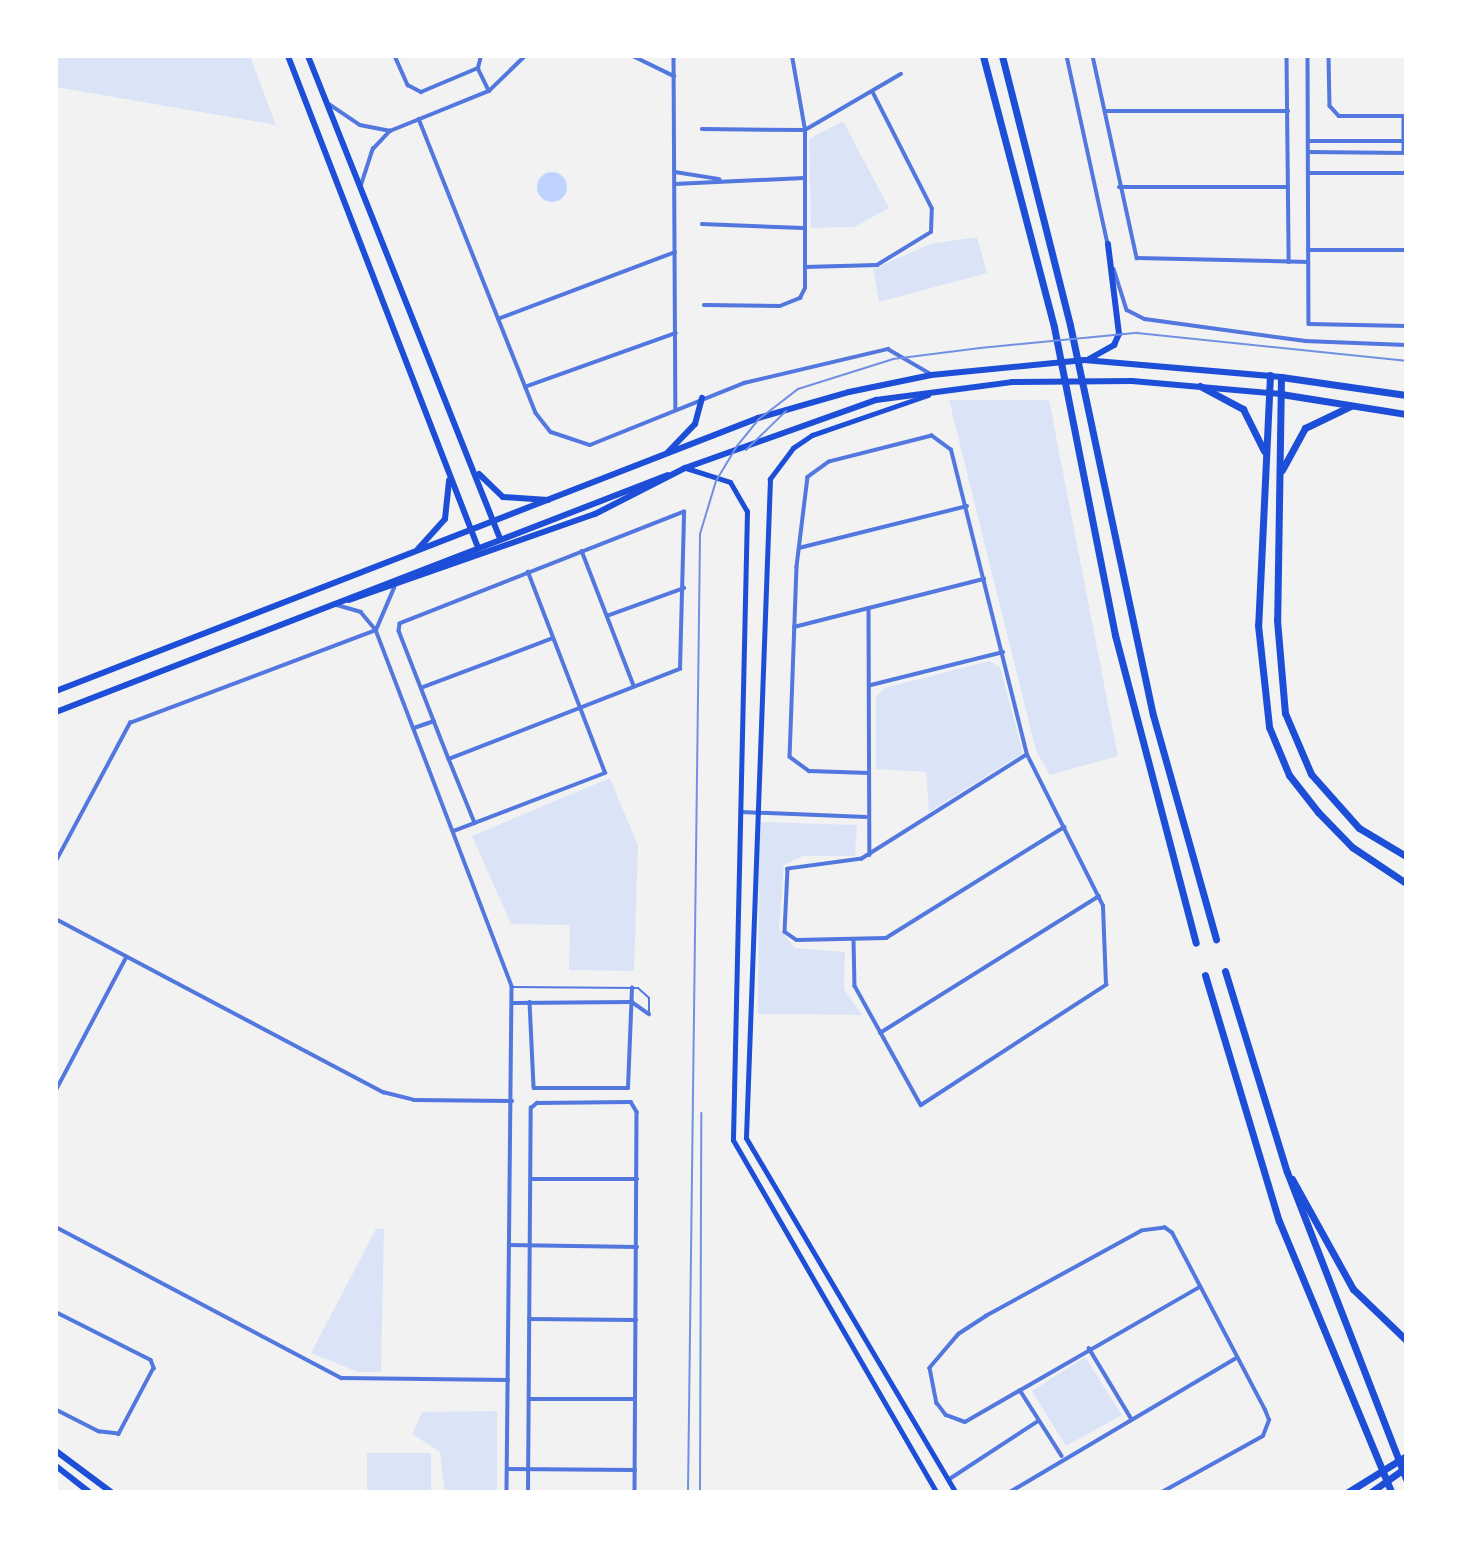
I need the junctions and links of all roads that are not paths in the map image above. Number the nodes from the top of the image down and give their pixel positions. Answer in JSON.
{"nodes":[{"id":1,"x":288,"y":56,"type":"edge"},
{"id":2,"x":308,"y":56,"type":"edge"},
{"id":3,"x":395,"y":56,"type":"edge"},
{"id":4,"x":481,"y":56,"type":"edge"},
{"id":5,"x":525,"y":56,"type":"edge"},
{"id":6,"x":633,"y":56,"type":"edge"},
{"id":7,"x":674,"y":56,"type":"edge"},
{"id":8,"x":792,"y":56,"type":"edge"},
{"id":9,"x":983,"y":56,"type":"edge"},
{"id":10,"x":1002,"y":56,"type":"edge"},
{"id":11,"x":1067,"y":56,"type":"edge"},
{"id":12,"x":1093,"y":56,"type":"edge"},
{"id":13,"x":1287,"y":56,"type":"edge"},
{"id":14,"x":1308,"y":56,"type":"edge"},
{"id":15,"x":1329,"y":56,"type":"edge"},
{"id":16,"x":478,"y":68,"type":"junction"},
{"id":17,"x":901,"y":74,"type":"dead end"},
{"id":18,"x":674,"y":76,"type":"junction"},
{"id":19,"x":489,"y":90,"type":"junction"},
{"id":20,"x":873,"y":93,"type":"junction"},
{"id":21,"x":327,"y":103,"type":"junction"},
{"id":22,"x":1105,"y":111,"type":"junction"},
{"id":23,"x":1288,"y":111,"type":"junction"},
{"id":24,"x":1405,"y":116,"type":"edge"},
{"id":25,"x":419,"y":119,"type":"junction"},
{"id":26,"x":702,"y":129,"type":"dead end"},
{"id":27,"x":805,"y":130,"type":"junction"},
{"id":28,"x":390,"y":131,"type":"junction"},
{"id":29,"x":1308,"y":141,"type":"junction"},
{"id":30,"x":1405,"y":141,"type":"edge"},
{"id":31,"x":1308,"y":152,"type":"junction"},
{"id":32,"x":1405,"y":153,"type":"edge"},
{"id":33,"x":675,"y":172,"type":"junction"},
{"id":34,"x":1308,"y":173,"type":"junction"},
{"id":35,"x":1406,"y":173,"type":"edge"},
{"id":36,"x":804,"y":178,"type":"junction"},
{"id":37,"x":721,"y":179,"type":"junction"},
{"id":38,"x":675,"y":184,"type":"junction"},
{"id":39,"x":361,"y":185,"type":"junction"},
{"id":40,"x":1118,"y":187,"type":"junction"},
{"id":41,"x":1288,"y":187,"type":"junction"},
{"id":42,"x":702,"y":224,"type":"dead end"},
{"id":43,"x":803,"y":228,"type":"junction"},
{"id":44,"x":1108,"y":244,"type":"junction"},
{"id":45,"x":1308,"y":250,"type":"junction"},
{"id":46,"x":1406,"y":250,"type":"edge"},
{"id":47,"x":676,"y":252,"type":"junction"},
{"id":48,"x":1289,"y":262,"type":"junction"},
{"id":49,"x":1308,"y":262,"type":"junction"},
{"id":50,"x":805,"y":267,"type":"junction"},
{"id":51,"x":704,"y":305,"type":"dead end"},
{"id":52,"x":498,"y":319,"type":"junction"},
{"id":53,"x":1406,"y":326,"type":"edge"},
{"id":54,"x":676,"y":333,"type":"junction"},
{"id":55,"x":1406,"y":345,"type":"edge"},
{"id":56,"x":1084,"y":360,"type":"junction"},
{"id":57,"x":931,"y":374,"type":"junction"},
{"id":58,"x":1270,"y":375,"type":"junction"},
{"id":59,"x":1282,"y":377,"type":"junction"},
{"id":60,"x":1200,"y":386,"type":"junction"},
{"id":61,"x":525,"y":387,"type":"junction"},
{"id":62,"x":944,"y":389,"type":"junction"},
{"id":63,"x":1269,"y":392,"type":"junction"},
{"id":64,"x":1406,"y":393,"type":"edge"},
{"id":65,"x":1280,"y":394,"type":"junction"},
{"id":66,"x":702,"y":398,"type":"junction"},
{"id":67,"x":1359,"y":405,"type":"junction"},
{"id":68,"x":676,"y":409,"type":"junction"},
{"id":69,"x":1406,"y":414,"type":"edge"},
{"id":70,"x":667,"y":453,"type":"junction"},
{"id":71,"x":474,"y":466,"type":"junction"},
{"id":72,"x":685,"y":468,"type":"junction"},
{"id":73,"x":1265,"y":470,"type":"junction"},
{"id":74,"x":673,"y":473,"type":"junction"},
{"id":75,"x":448,"y":475,"type":"junction"},
{"id":76,"x":1279,"y":482,"type":"junction"},
{"id":77,"x":561,"y":498,"type":"junction"},
{"id":78,"x":967,"y":506,"type":"junction"},
{"id":79,"x":494,"y":523,"type":"junction"},
{"id":80,"x":471,"y":531,"type":"junction"},
{"id":81,"x":499,"y":537,"type":"junction"},
{"id":82,"x":477,"y":545,"type":"junction"},
{"id":83,"x":799,"y":548,"type":"junction"},
{"id":84,"x":582,"y":551,"type":"junction"},
{"id":85,"x":414,"y":552,"type":"junction"},
{"id":86,"x":528,"y":572,"type":"junction"},
{"id":87,"x":984,"y":579,"type":"junction"},
{"id":88,"x":394,"y":588,"type":"junction"},
{"id":89,"x":685,"y":588,"type":"junction"},
{"id":90,"x":349,"y":600,"type":"junction"},
{"id":91,"x":337,"y":605,"type":"junction"},
{"id":92,"x":869,"y":608,"type":"junction"},
{"id":93,"x":607,"y":616,"type":"junction"},
{"id":94,"x":794,"y":627,"type":"junction"},
{"id":95,"x":376,"y":630,"type":"junction"},
{"id":96,"x":553,"y":638,"type":"junction"},
{"id":97,"x":1003,"y":652,"type":"junction"},
{"id":98,"x":871,"y":685,"type":"junction"},
{"id":99,"x":634,"y":686,"type":"junction"},
{"id":100,"x":421,"y":688,"type":"junction"},
{"id":101,"x":56,"y":691,"type":"edge"},
{"id":102,"x":580,"y":707,"type":"junction"},
{"id":103,"x":56,"y":712,"type":"edge"},
{"id":104,"x":434,"y":721,"type":"junction"},
{"id":105,"x":414,"y":728,"type":"junction"},
{"id":106,"x":1027,"y":755,"type":"junction"},
{"id":107,"x":449,"y":759,"type":"junction"},
{"id":108,"x":869,"y":773,"type":"junction"},
{"id":109,"x":754,"y":811,"type":"junction"},
{"id":110,"x":739,"y":812,"type":"junction"},
{"id":111,"x":866,"y":817,"type":"junction"},
{"id":112,"x":475,"y":823,"type":"junction"},
{"id":113,"x":1064,"y":827,"type":"junction"},
{"id":114,"x":454,"y":831,"type":"junction"},
{"id":115,"x":870,"y":855,"type":"junction"},
{"id":116,"x":1406,"y":856,"type":"edge"},
{"id":117,"x":56,"y":861,"type":"edge"},
{"id":118,"x":1406,"y":883,"type":"edge"},
{"id":119,"x":1099,"y":896,"type":"junction"},
{"id":120,"x":56,"y":919,"type":"edge"},
{"id":121,"x":1216,"y":939,"type":"dead end"},
{"id":122,"x":854,"y":940,"type":"junction"},
{"id":123,"x":1196,"y":943,"type":"dead end"},
{"id":124,"x":126,"y":957,"type":"junction"},
{"id":125,"x":1225,"y":971,"type":"dead end"},
{"id":126,"x":1205,"y":975,"type":"dead end"},
{"id":127,"x":512,"y":987,"type":"junction"},
{"id":128,"x":632,"y":988,"type":"junction"},
{"id":129,"x":530,"y":1002,"type":"junction"},
{"id":130,"x":632,"y":1002,"type":"junction"},
{"id":131,"x":513,"y":1003,"type":"junction"},
{"id":132,"x":649,"y":1014,"type":"joint"},
{"id":133,"x":880,"y":1033,"type":"junction"},
{"id":134,"x":56,"y":1090,"type":"edge"},
{"id":135,"x":512,"y":1101,"type":"junction"},
{"id":136,"x":1287,"y":1172,"type":"junction"},
{"id":137,"x":531,"y":1179,"type":"junction"},
{"id":138,"x":637,"y":1179,"type":"junction"},
{"id":139,"x":56,"y":1227,"type":"edge"},
{"id":140,"x":509,"y":1245,"type":"junction"},
{"id":141,"x":530,"y":1246,"type":"junction"},
{"id":142,"x":637,"y":1247,"type":"junction"},
{"id":143,"x":1200,"y":1287,"type":"junction"},
{"id":144,"x":56,"y":1312,"type":"edge"},
{"id":145,"x":530,"y":1319,"type":"junction"},
{"id":146,"x":636,"y":1320,"type":"junction"},
{"id":147,"x":1406,"y":1340,"type":"edge"},
{"id":148,"x":1089,"y":1348,"type":"junction"},
{"id":149,"x":1237,"y":1357,"type":"junction"},
{"id":150,"x":508,"y":1380,"type":"junction"},
{"id":151,"x":1020,"y":1390,"type":"junction"},
{"id":152,"x":529,"y":1399,"type":"junction"},
{"id":153,"x":636,"y":1399,"type":"junction"},
{"id":154,"x":56,"y":1410,"type":"edge"},
{"id":155,"x":1130,"y":1418,"type":"junction"},
{"id":156,"x":1038,"y":1421,"type":"junction"},
{"id":157,"x":56,"y":1451,"type":"edge"},
{"id":158,"x":1406,"y":1456,"type":"edge"},
{"id":159,"x":1062,"y":1457,"type":"junction"},
{"id":160,"x":56,"y":1466,"type":"edge"},
{"id":161,"x":1406,"y":1468,"type":"edge"},
{"id":162,"x":507,"y":1469,"type":"junction"},
{"id":163,"x":528,"y":1469,"type":"junction"},
{"id":164,"x":635,"y":1470,"type":"junction"},
{"id":165,"x":1406,"y":1479,"type":"edge"},
{"id":166,"x":948,"y":1480,"type":"junction"},
{"id":167,"x":89,"y":1492,"type":"edge"},
{"id":168,"x":111,"y":1492,"type":"edge"},
{"id":169,"x":507,"y":1492,"type":"edge"},
{"id":170,"x":528,"y":1492,"type":"edge"},
{"id":171,"x":635,"y":1492,"type":"edge"},
{"id":172,"x":936,"y":1492,"type":"edge"},
{"id":173,"x":955,"y":1492,"type":"edge"},
{"id":174,"x":1010,"y":1492,"type":"edge"},
{"id":175,"x":1162,"y":1492,"type":"edge"},
{"id":176,"x":1348,"y":1492,"type":"edge"},
{"id":177,"x":1371,"y":1492,"type":"edge"},
{"id":178,"x":1391,"y":1492,"type":"edge"}],
"edges":[{"from":1,"to":75,"type":"main road"},
{"from":2,"to":21,"type":"main road"},
{"from":3,"to":16,"type":"street"},
{"from":4,"to":16,"type":"street"},
{"from":5,"to":19,"type":"street"},
{"from":6,"to":18,"type":"street"},
{"from":7,"to":18,"type":"street"},
{"from":8,"to":27,"type":"street"},
{"from":9,"to":123,"type":"highway"},
{"from":10,"to":121,"type":"highway"},
{"from":11,"to":44,"type":"street"},
{"from":12,"to":22,"type":"street"},
{"from":13,"to":23,"type":"street"},
{"from":14,"to":29,"type":"street"},
{"from":15,"to":24,"type":"street"},
{"from":16,"to":19,"type":"street"},
{"from":17,"to":20,"type":"street"},
{"from":18,"to":33,"type":"street"},
{"from":19,"to":25,"type":"street"},
{"from":20,"to":27,"type":"street"},
{"from":20,"to":50,"type":"street"},
{"from":21,"to":28,"type":"street"},
{"from":21,"to":39,"type":"main road"},
{"from":22,"to":23,"type":"street"},
{"from":22,"to":40,"type":"street"},
{"from":23,"to":41,"type":"street"},
{"from":24,"to":30,"type":"street"},
{"from":25,"to":28,"type":"street"},
{"from":25,"to":52,"type":"street"},
{"from":26,"to":27,"type":"street"},
{"from":27,"to":36,"type":"street"},
{"from":28,"to":39,"type":"street"},
{"from":29,"to":30,"type":"street"},
{"from":29,"to":31,"type":"street"},
{"from":30,"to":32,"type":"street"},
{"from":31,"to":32,"type":"street"},
{"from":31,"to":34,"type":"street"},
{"from":33,"to":37,"type":"street"},
{"from":33,"to":38,"type":"street"},
{"from":34,"to":35,"type":"street"},
{"from":34,"to":45,"type":"street"},
{"from":36,"to":37,"type":"street"},
{"from":36,"to":43,"type":"street"},
{"from":37,"to":38,"type":"street"},
{"from":38,"to":47,"type":"street"},
{"from":39,"to":71,"type":"main road"},
{"from":40,"to":41,"type":"street"},
{"from":40,"to":48,"type":"street"},
{"from":41,"to":48,"type":"street"},
{"from":42,"to":43,"type":"street"},
{"from":43,"to":50,"type":"street"},
{"from":44,"to":55,"type":"street"},
{"from":44,"to":56,"type":"main road"},
{"from":45,"to":46,"type":"street"},
{"from":45,"to":49,"type":"street"},
{"from":47,"to":52,"type":"street"},
{"from":47,"to":54,"type":"street"},
{"from":48,"to":49,"type":"street"},
{"from":49,"to":53,"type":"street"},
{"from":50,"to":51,"type":"street"},
{"from":52,"to":61,"type":"street"},
{"from":54,"to":61,"type":"street"},
{"from":54,"to":68,"type":"street"},
{"from":56,"to":57,"type":"main road"},
{"from":56,"to":58,"type":"main road"},
{"from":57,"to":66,"type":"street"},
{"from":57,"to":70,"type":"main road"},
{"from":58,"to":59,"type":"main road"},
{"from":58,"to":63,"type":"highway"},
{"from":59,"to":64,"type":"highway"},
{"from":59,"to":65,"type":"highway"},
{"from":60,"to":62,"type":"main road"},
{"from":60,"to":63,"type":"main road"},
{"from":60,"to":73,"type":"highway"},
{"from":61,"to":68,"type":"street"},
{"from":62,"to":72,"type":"main road"},
{"from":62,"to":109,"type":"main road"},
{"from":63,"to":65,"type":"main road"},
{"from":63,"to":73,"type":"highway"},
{"from":65,"to":67,"type":"highway"},
{"from":65,"to":76,"type":"highway"},
{"from":66,"to":68,"type":"street"},
{"from":66,"to":70,"type":"main road"},
{"from":67,"to":69,"type":"highway"},
{"from":67,"to":76,"type":"highway"},
{"from":70,"to":77,"type":"main road"},
{"from":71,"to":77,"type":"main road"},
{"from":71,"to":79,"type":"main road"},
{"from":72,"to":74,"type":"main road"},
{"from":72,"to":110,"type":"main road"},
{"from":73,"to":118,"type":"highway"},
{"from":74,"to":81,"type":"main road"},
{"from":74,"to":88,"type":"main road"},
{"from":75,"to":80,"type":"main road"},
{"from":75,"to":85,"type":"main road"},
{"from":76,"to":116,"type":"highway"},
{"from":77,"to":79,"type":"main road"},
{"from":78,"to":83,"type":"street"},
{"from":78,"to":83,"type":"street"},
{"from":78,"to":87,"type":"street"},
{"from":79,"to":80,"type":"main road"},
{"from":79,"to":81,"type":"main road"},
{"from":80,"to":82,"type":"main road"},
{"from":80,"to":85,"type":"main road"},
{"from":81,"to":82,"type":"main road"},
{"from":82,"to":90,"type":"main road"},
{"from":83,"to":94,"type":"street"},
{"from":84,"to":86,"type":"street"},
{"from":84,"to":89,"type":"street"},
{"from":84,"to":93,"type":"street"},
{"from":85,"to":101,"type":"main road"},
{"from":86,"to":96,"type":"street"},
{"from":86,"to":100,"type":"street"},
{"from":87,"to":92,"type":"street"},
{"from":87,"to":97,"type":"street"},
{"from":88,"to":90,"type":"main road"},
{"from":88,"to":95,"type":"street"},
{"from":89,"to":93,"type":"street"},
{"from":89,"to":99,"type":"street"},
{"from":90,"to":91,"type":"main road"},
{"from":91,"to":95,"type":"street"},
{"from":91,"to":103,"type":"main road"},
{"from":92,"to":94,"type":"street"},
{"from":92,"to":98,"type":"street"},
{"from":93,"to":99,"type":"street"},
{"from":94,"to":108,"type":"street"},
{"from":95,"to":105,"type":"street"},
{"from":95,"to":117,"type":"street"},
{"from":96,"to":100,"type":"street"},
{"from":96,"to":102,"type":"street"},
{"from":97,"to":98,"type":"street"},
{"from":97,"to":106,"type":"street"},
{"from":98,"to":108,"type":"street"},
{"from":99,"to":102,"type":"street"},
{"from":100,"to":104,"type":"street"},
{"from":102,"to":107,"type":"street"},
{"from":102,"to":112,"type":"street"},
{"from":104,"to":105,"type":"street"},
{"from":104,"to":107,"type":"street"},
{"from":105,"to":114,"type":"street"},
{"from":106,"to":113,"type":"street"},
{"from":106,"to":115,"type":"street"},
{"from":107,"to":112,"type":"street"},
{"from":108,"to":111,"type":"street"},
{"from":109,"to":110,"type":"street"},
{"from":109,"to":111,"type":"street"},
{"from":109,"to":166,"type":"main road"},
{"from":110,"to":172,"type":"main road"},
{"from":111,"to":115,"type":"street"},
{"from":112,"to":114,"type":"street"},
{"from":113,"to":119,"type":"street"},
{"from":113,"to":122,"type":"street"},
{"from":114,"to":127,"type":"street"},
{"from":115,"to":122,"type":"street"},
{"from":119,"to":133,"type":"street"},
{"from":119,"to":133,"type":"street"},
{"from":120,"to":124,"type":"street"},
{"from":122,"to":133,"type":"street"},
{"from":124,"to":134,"type":"street"},
{"from":124,"to":135,"type":"street"},
{"from":125,"to":136,"type":"highway"},
{"from":126,"to":178,"type":"highway"},
{"from":127,"to":128,"type":"lane"},
{"from":127,"to":131,"type":"street"},
{"from":128,"to":130,"type":"street"},
{"from":128,"to":132,"type":"lane"},
{"from":129,"to":130,"type":"street"},
{"from":129,"to":130,"type":"street"},
{"from":129,"to":131,"type":"street"},
{"from":130,"to":132,"type":"street"},
{"from":131,"to":135,"type":"street"},
{"from":135,"to":140,"type":"street"},
{"from":136,"to":147,"type":"highway"},
{"from":136,"to":165,"type":"highway"},
{"from":137,"to":138,"type":"street"},
{"from":137,"to":138,"type":"street"},
{"from":137,"to":141,"type":"street"},
{"from":138,"to":142,"type":"street"},
{"from":139,"to":150,"type":"street"},
{"from":140,"to":141,"type":"street"},
{"from":140,"to":150,"type":"street"},
{"from":141,"to":142,"type":"street"},
{"from":141,"to":145,"type":"street"},
{"from":142,"to":146,"type":"street"},
{"from":143,"to":148,"type":"street"},
{"from":143,"to":149,"type":"street"},
{"from":143,"to":151,"type":"street"},
{"from":144,"to":154,"type":"street"},
{"from":145,"to":146,"type":"street"},
{"from":145,"to":152,"type":"street"},
{"from":146,"to":153,"type":"street"},
{"from":148,"to":151,"type":"street"},
{"from":148,"to":155,"type":"street"},
{"from":149,"to":155,"type":"street"},
{"from":149,"to":175,"type":"street"},
{"from":150,"to":162,"type":"street"},
{"from":151,"to":156,"type":"street"},
{"from":152,"to":153,"type":"street"},
{"from":152,"to":163,"type":"street"},
{"from":153,"to":164,"type":"street"},
{"from":155,"to":159,"type":"street"},
{"from":156,"to":159,"type":"street"},
{"from":156,"to":166,"type":"street"},
{"from":157,"to":168,"type":"main road"},
{"from":158,"to":176,"type":"highway"},
{"from":159,"to":174,"type":"street"},
{"from":160,"to":167,"type":"main road"},
{"from":161,"to":177,"type":"highway"},
{"from":162,"to":163,"type":"street"},
{"from":162,"to":169,"type":"street"},
{"from":163,"to":164,"type":"street"},
{"from":163,"to":170,"type":"street"},
{"from":164,"to":171,"type":"street"},
{"from":166,"to":173,"type":"main road"}]}
